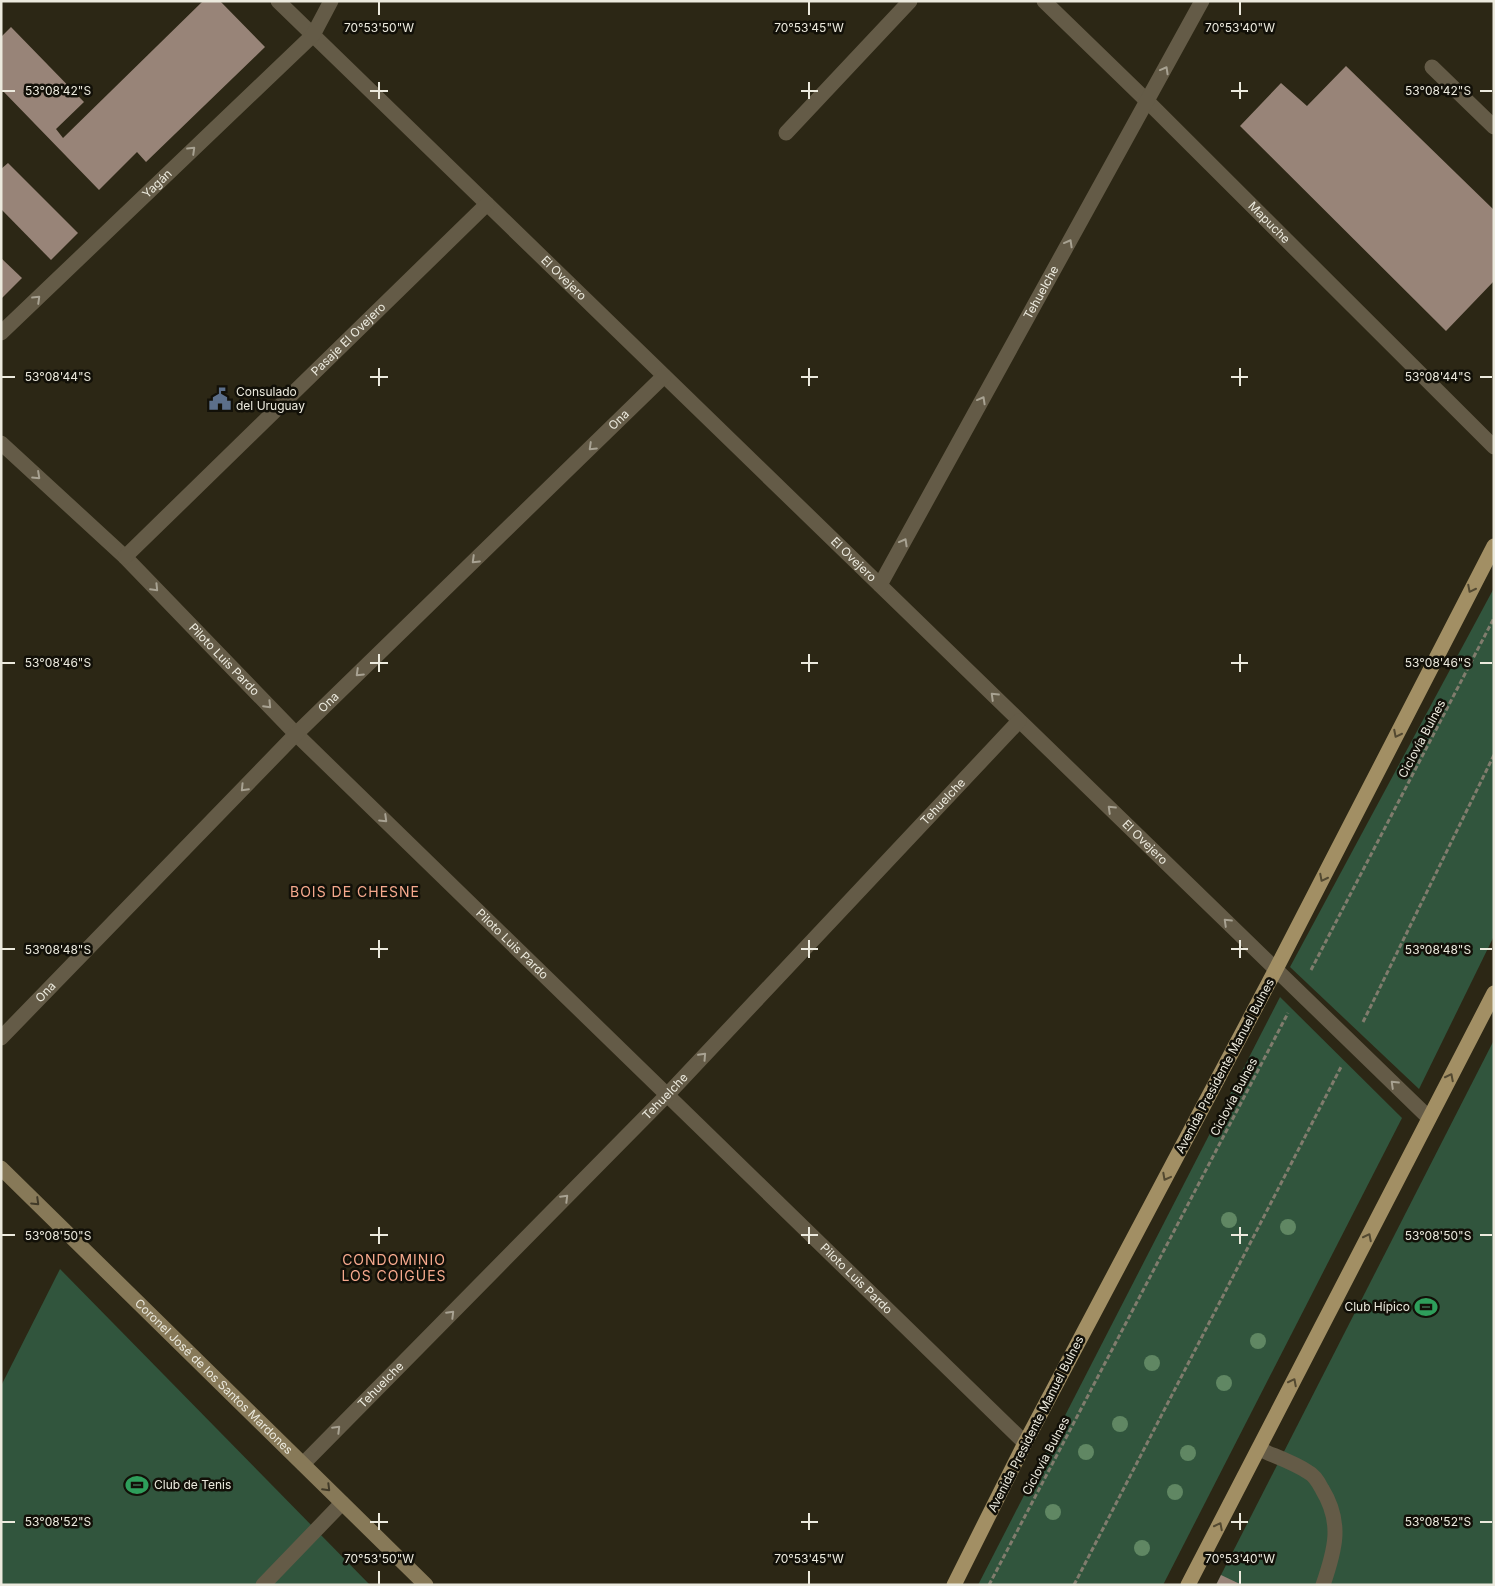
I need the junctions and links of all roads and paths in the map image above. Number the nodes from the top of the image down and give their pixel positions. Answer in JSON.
{"nodes":[{"id":1,"x":278,"y":1,"type":"edge"},
{"id":2,"x":331,"y":1,"type":"edge"},
{"id":3,"x":910,"y":1,"type":"edge"},
{"id":4,"x":1044,"y":1,"type":"edge"},
{"id":5,"x":1202,"y":1,"type":"edge"},
{"id":6,"x":313,"y":35,"type":"junction"},
{"id":7,"x":1432,"y":67,"type":"dead end"},
{"id":8,"x":1147,"y":102,"type":"junction"},
{"id":9,"x":1494,"y":128,"type":"edge"},
{"id":10,"x":786,"y":133,"type":"dead end"},
{"id":11,"x":487,"y":204,"type":"junction"},
{"id":12,"x":1,"y":333,"type":"edge"},
{"id":13,"x":664,"y":376,"type":"junction"},
{"id":14,"x":1,"y":443,"type":"edge"},
{"id":15,"x":1494,"y":447,"type":"edge"},
{"id":16,"x":1494,"y":546,"type":"edge"},
{"id":17,"x":125,"y":557,"type":"junction"},
{"id":18,"x":880,"y":585,"type":"junction"},
{"id":19,"x":1494,"y":618,"type":"edge"},
{"id":20,"x":1020,"y":721,"type":"junction"},
{"id":21,"x":296,"y":734,"type":"junction"},
{"id":22,"x":1494,"y":755,"type":"edge"},
{"id":23,"x":1276,"y":970,"type":"junction"},
{"id":24,"x":1299,"y":992,"type":"junction"},
{"id":25,"x":1494,"y":993,"type":"edge"},
{"id":26,"x":1,"y":1038,"type":"edge"},
{"id":27,"x":1353,"y":1044,"type":"junction"},
{"id":28,"x":668,"y":1094,"type":"junction"},
{"id":29,"x":1429,"y":1118,"type":"junction"},
{"id":30,"x":1,"y":1168,"type":"edge"},
{"id":31,"x":1025,"y":1443,"type":"junction"},
{"id":32,"x":1258,"y":1449,"type":"junction"},
{"id":33,"x":303,"y":1464,"type":"junction"},
{"id":34,"x":342,"y":1503,"type":"junction"},
{"id":35,"x":264,"y":1585,"type":"edge"},
{"id":36,"x":426,"y":1585,"type":"edge"},
{"id":37,"x":954,"y":1585,"type":"edge"},
{"id":38,"x":989,"y":1585,"type":"edge"},
{"id":39,"x":1074,"y":1585,"type":"edge"},
{"id":40,"x":1188,"y":1585,"type":"edge"},
{"id":41,"x":1323,"y":1585,"type":"edge"}],
"edges":[{"from":1,"to":6,"type":"street","name":"El Ovejero"},
{"from":2,"to":6,"type":"street","name":"Yagán"},
{"from":3,"to":10,"type":"street"},
{"from":4,"to":8,"type":"street","name":"Mapuche"},
{"from":8,"to":5,"type":"street","name":"Tehuelche","one_way":true},
{"from":6,"to":11,"type":"street","name":"El Ovejero"},
{"from":12,"to":6,"type":"street","name":"Yagán","one_way":true},
{"from":7,"to":9,"type":"street"},
{"from":8,"to":15,"type":"street","name":"Mapuche"},
{"from":18,"to":8,"type":"street","name":"Tehuelche","one_way":true},
{"from":11,"to":13,"type":"street","name":"El Ovejero"},
{"from":11,"to":17,"type":"street","name":"Pasaje El Ovejero"},
{"from":13,"to":18,"type":"street","name":"El Ovejero"},
{"from":13,"to":21,"type":"street","name":"Ona","one_way":true},
{"from":14,"to":17,"type":"street","name":"Piloto Luis Pardo","one_way":true},
{"from":16,"to":23,"type":"main road","name":"Avenida Presidente Manuel Bulnes","one_way":true},
{"from":17,"to":21,"type":"street","name":"Piloto Luis Pardo","one_way":true},
{"from":20,"to":18,"type":"street","name":"El Ovejero","one_way":true},
{"from":19,"to":24,"type":"path","name":"Ciclovía Bulnes"},
{"from":23,"to":20,"type":"street","name":"El Ovejero","one_way":true},
{"from":28,"to":20,"type":"street","name":"Tehuelche","one_way":true},
{"from":21,"to":26,"type":"street","name":"Ona","one_way":true},
{"from":21,"to":28,"type":"street","name":"Piloto Luis Pardo","one_way":true},
{"from":22,"to":27,"type":"path"},
{"from":23,"to":24,"type":"street","name":"El Ovejero"},
{"from":23,"to":31,"type":"main road","name":"Avenida Presidente Manuel Bulnes","one_way":true},
{"from":24,"to":27,"type":"street","name":"El Ovejero"},
{"from":24,"to":38,"type":"path","name":"Ciclovía Bulnes"},
{"from":29,"to":25,"type":"main road","one_way":true},
{"from":29,"to":27,"type":"street","name":"El Ovejero","one_way":true},
{"from":27,"to":39,"type":"path"},
{"from":28,"to":31,"type":"street","name":"Piloto Luis Pardo"},
{"from":33,"to":28,"type":"street","name":"Tehuelche","one_way":true},
{"from":32,"to":29,"type":"main road","one_way":true},
{"from":30,"to":33,"type":"street","name":"Coronel José de los Santos Mardones","one_way":true},
{"from":31,"to":37,"type":"main road","name":"Avenida Presidente Manuel Bulnes"},
{"from":40,"to":32,"type":"main road","one_way":true},
{"from":32,"to":41,"type":"street"},
{"from":33,"to":34,"type":"street","name":"Coronel José de los Santos Mardones","one_way":true},
{"from":34,"to":35,"type":"street"},
{"from":34,"to":36,"type":"street","name":"Coronel José de los Santos Mardones"}]}
